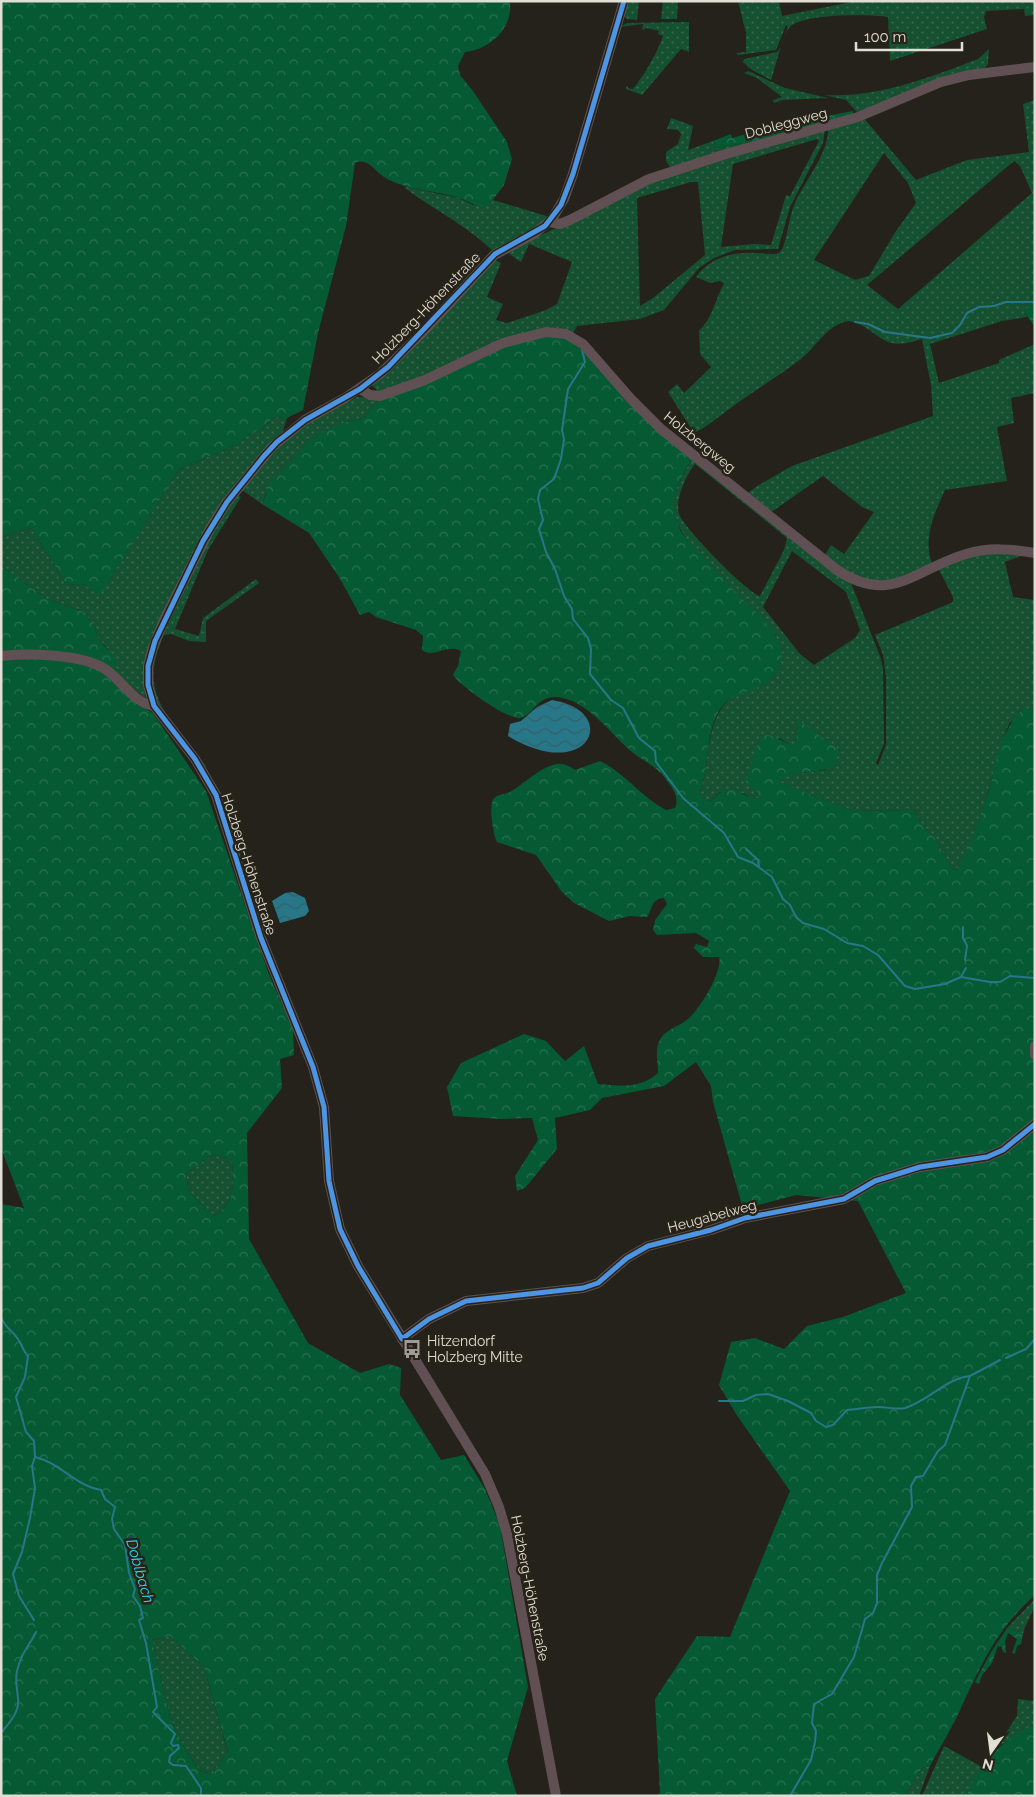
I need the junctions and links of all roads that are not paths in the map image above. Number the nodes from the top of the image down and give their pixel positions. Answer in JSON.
{"nodes":[{"id":1,"x":624,"y":1,"type":"edge"},
{"id":2,"x":1035,"y":67,"type":"edge"},
{"id":3,"x":550,"y":222,"type":"junction"},
{"id":4,"x":360,"y":389,"type":"junction"},
{"id":5,"x":1035,"y":553,"type":"edge"},
{"id":6,"x":1,"y":656,"type":"edge"},
{"id":7,"x":154,"y":706,"type":"junction"},
{"id":8,"x":1035,"y":1046,"type":"edge"},
{"id":9,"x":1035,"y":1055,"type":"edge"},
{"id":10,"x":1035,"y":1124,"type":"edge"},
{"id":11,"x":402,"y":1339,"type":"junction"},
{"id":12,"x":556,"y":1796,"type":"edge"}],
"edges":[{"from":1,"to":3,"type":"street","name":"Holzberg-Höhenstraße"},
{"from":2,"to":3,"type":"street","name":"Dobleggweg"},
{"from":3,"to":4,"type":"street","name":"Holzberg-Höhenstraße"},
{"from":4,"to":5,"type":"street","name":"Holzbergweg"},
{"from":4,"to":7,"type":"street","name":"Holzberg-Höhenstraße"},
{"from":6,"to":7,"type":"street"},
{"from":7,"to":11,"type":"street","name":"Holzberg-Höhenstraße"},
{"from":8,"to":9,"type":"street"},
{"from":10,"to":11,"type":"street","name":"Heugabelweg"},
{"from":11,"to":12,"type":"street","name":"Holzberg-Höhenstraße"}]}
